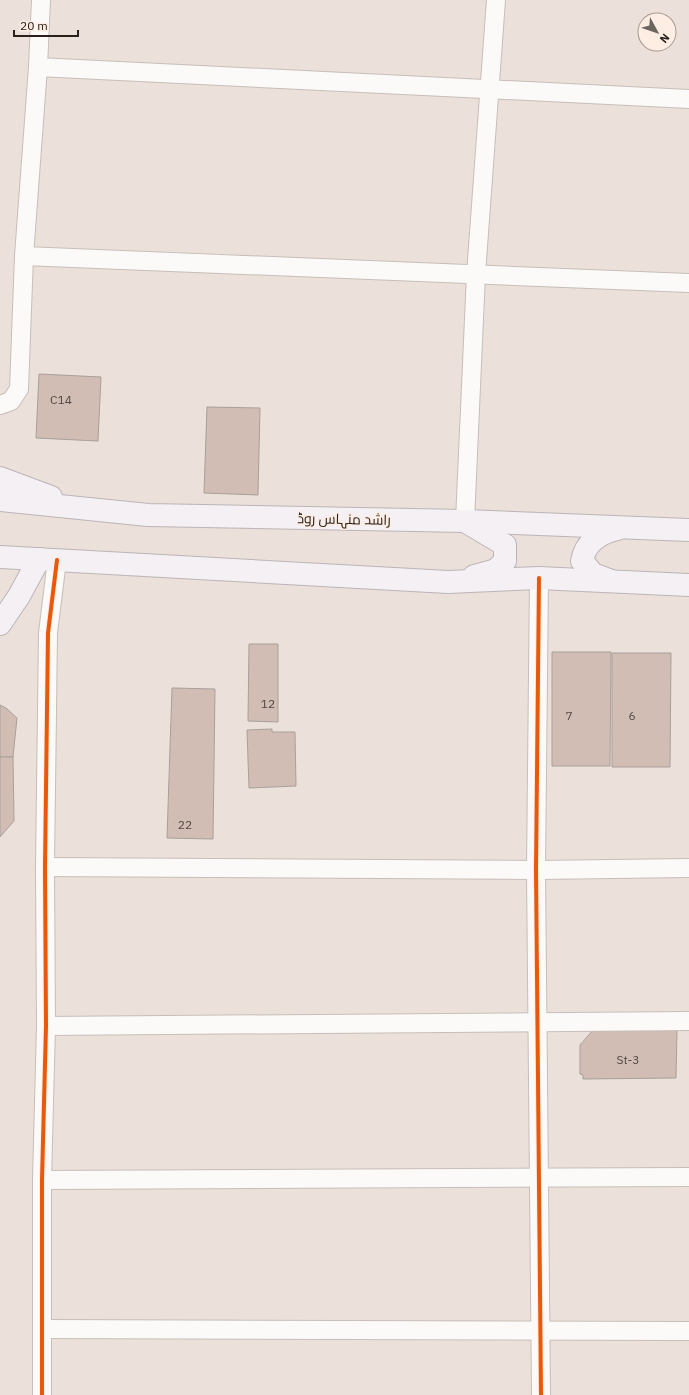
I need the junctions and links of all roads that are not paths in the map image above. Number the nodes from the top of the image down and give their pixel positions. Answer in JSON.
{"nodes":[{"id":1,"x":41,"y":0,"type":"edge"},
{"id":2,"x":496,"y":0,"type":"edge"},
{"id":3,"x":38,"y":67,"type":"junction"},
{"id":4,"x":490,"y":90,"type":"junction"},
{"id":5,"x":689,"y":99,"type":"edge"},
{"id":6,"x":24,"y":256,"type":"junction"},
{"id":7,"x":476,"y":274,"type":"junction"},
{"id":8,"x":689,"y":283,"type":"edge"},
{"id":9,"x":0,"y":405,"type":"edge"},
{"id":10,"x":0,"y":478,"type":"edge"},
{"id":11,"x":0,"y":500,"type":"edge"},
{"id":12,"x":84,"y":508,"type":"junction"},
{"id":13,"x":465,"y":521,"type":"junction"},
{"id":14,"x":625,"y":527,"type":"junction"},
{"id":15,"x":689,"y":530,"type":"edge"},
{"id":16,"x":0,"y":557,"type":"edge"},
{"id":17,"x":48,"y":559,"type":"junction"},
{"id":18,"x":0,"y":570,"type":"edge"},
{"id":19,"x":539,"y":578,"type":"junction"},
{"id":20,"x":612,"y":581,"type":"junction"},
{"id":21,"x":448,"y":582,"type":"junction"},
{"id":22,"x":689,"y":585,"type":"edge"},
{"id":23,"x":0,"y":624,"type":"edge"},
{"id":24,"x":45,"y":867,"type":"junction"},
{"id":25,"x":689,"y":868,"type":"edge"},
{"id":26,"x":536,"y":870,"type":"junction"},
{"id":27,"x":689,"y":1021,"type":"edge"},
{"id":28,"x":538,"y":1023,"type":"junction"},
{"id":29,"x":46,"y":1026,"type":"junction"},
{"id":30,"x":689,"y":1177,"type":"edge"},
{"id":31,"x":538,"y":1179,"type":"junction"},
{"id":32,"x":42,"y":1180,"type":"junction"},
{"id":33,"x":42,"y":1329,"type":"junction"},
{"id":34,"x":540,"y":1330,"type":"junction"},
{"id":35,"x":689,"y":1331,"type":"edge"},
{"id":36,"x":42,"y":1395,"type":"edge"},
{"id":37,"x":541,"y":1395,"type":"edge"}],
"edges":[{"from":1,"to":3,"type":"street"},
{"from":2,"to":4,"type":"street"},
{"from":3,"to":4,"type":"street"},
{"from":3,"to":6,"type":"street"},
{"from":4,"to":5,"type":"street"},
{"from":4,"to":7,"type":"street"},
{"from":6,"to":7,"type":"street"},
{"from":6,"to":9,"type":"street"},
{"from":7,"to":8,"type":"street"},
{"from":7,"to":13,"type":"street"},
{"from":10,"to":12,"type":"main road"},
{"from":11,"to":12,"type":"main road","name":"راشد منہاس روڈ"},
{"from":12,"to":13,"type":"main road","name":"راشد منہاس روڈ"},
{"from":13,"to":14,"type":"main road","name":"راشد منہاس روڈ"},
{"from":13,"to":21,"type":"main road"},
{"from":14,"to":15,"type":"main road","name":"راشد منہاس روڈ"},
{"from":14,"to":20,"type":"main road"},
{"from":16,"to":17,"type":"main road"},
{"from":17,"to":18,"type":"main road"},
{"from":17,"to":21,"type":"main road"},
{"from":17,"to":23,"type":"main road"},
{"from":17,"to":24,"type":"street"},
{"from":19,"to":20,"type":"main road"},
{"from":19,"to":21,"type":"main road"},
{"from":19,"to":26,"type":"street"},
{"from":20,"to":22,"type":"main road"},
{"from":24,"to":26,"type":"street"},
{"from":24,"to":29,"type":"street"},
{"from":25,"to":26,"type":"street"},
{"from":26,"to":28,"type":"street"},
{"from":27,"to":28,"type":"street"},
{"from":28,"to":29,"type":"street"},
{"from":28,"to":31,"type":"street"},
{"from":29,"to":32,"type":"street"},
{"from":30,"to":31,"type":"street"},
{"from":31,"to":32,"type":"street"},
{"from":31,"to":34,"type":"street"},
{"from":32,"to":33,"type":"street"},
{"from":33,"to":34,"type":"street"},
{"from":33,"to":36,"type":"street"},
{"from":34,"to":35,"type":"street"},
{"from":34,"to":37,"type":"street"}]}
